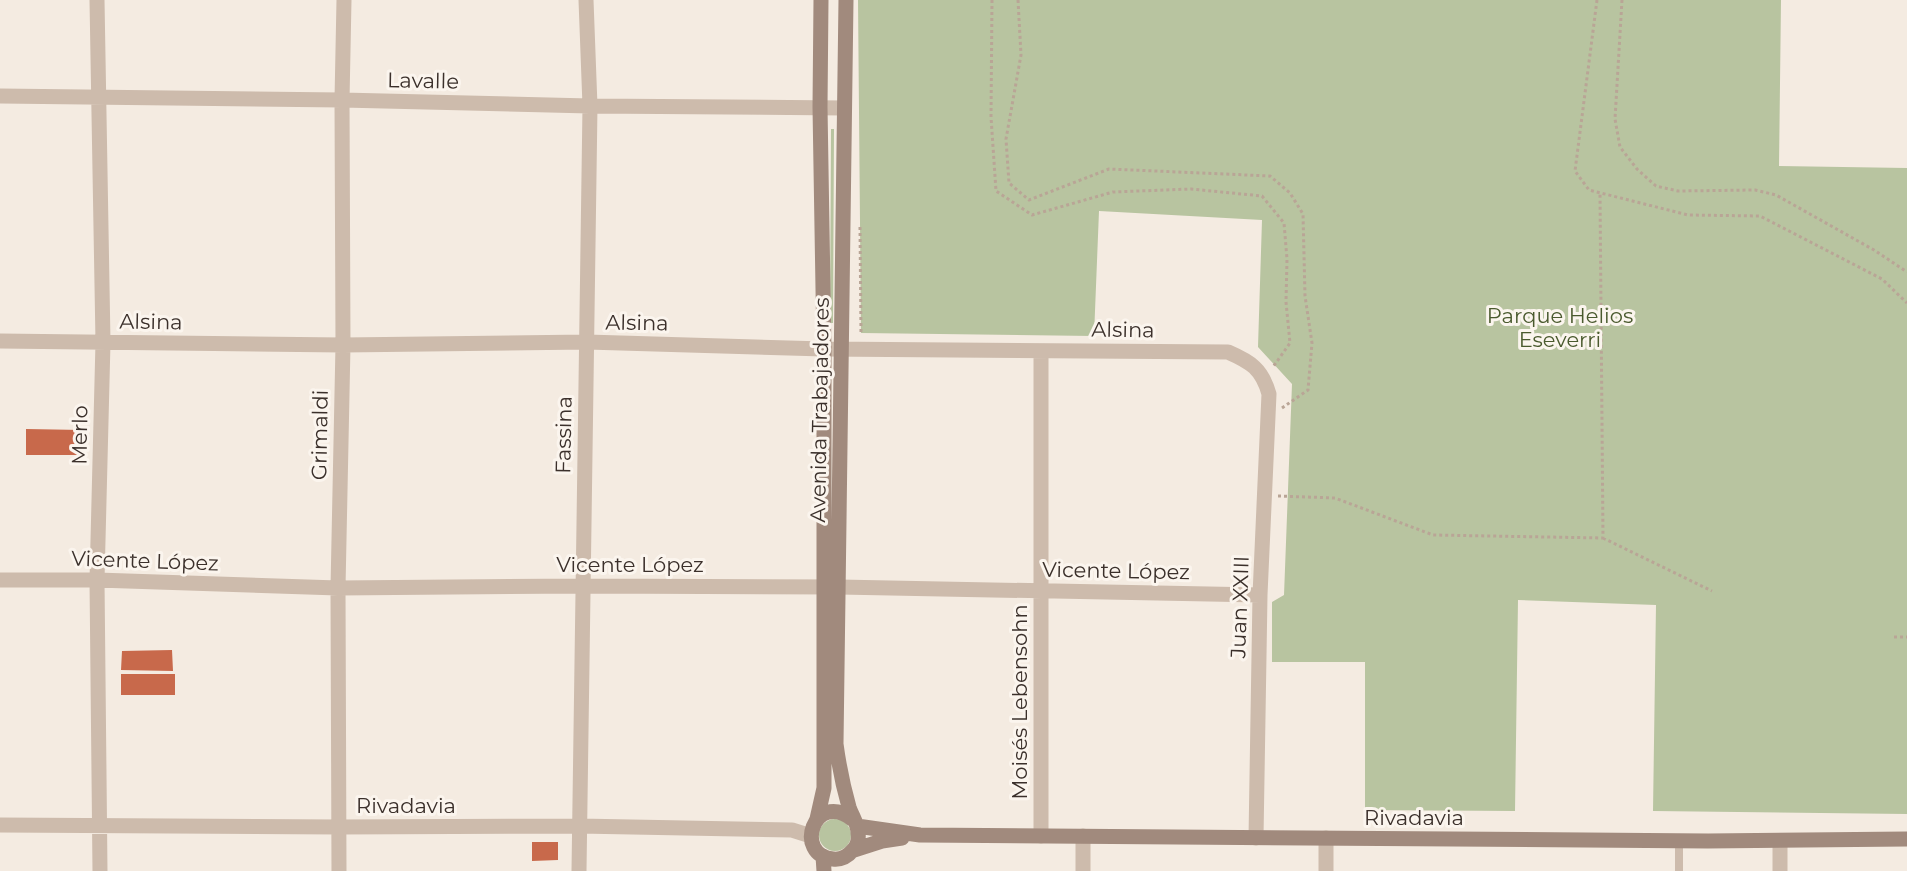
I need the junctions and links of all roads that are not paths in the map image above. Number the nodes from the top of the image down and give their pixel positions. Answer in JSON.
{"nodes":[{"id":1,"x":97,"y":0,"type":"edge"},
{"id":2,"x":344,"y":0,"type":"edge"},
{"id":3,"x":586,"y":0,"type":"edge"},
{"id":4,"x":821,"y":0,"type":"edge"},
{"id":5,"x":846,"y":0,"type":"edge"},
{"id":6,"x":0,"y":96,"type":"edge"},
{"id":7,"x":98,"y":96,"type":"junction"},
{"id":8,"x":342,"y":100,"type":"junction"},
{"id":9,"x":590,"y":106,"type":"junction"},
{"id":10,"x":820,"y":107,"type":"junction"},
{"id":11,"x":844,"y":108,"type":"junction"},
{"id":12,"x":0,"y":341,"type":"edge"},
{"id":13,"x":103,"y":342,"type":"junction"},
{"id":14,"x":587,"y":342,"type":"junction"},
{"id":15,"x":343,"y":345,"type":"junction"},
{"id":16,"x":824,"y":349,"type":"junction"},
{"id":17,"x":842,"y":349,"type":"junction"},
{"id":18,"x":1041,"y":351,"type":"junction"},
{"id":19,"x":1264,"y":378,"type":"joint"},
{"id":20,"x":0,"y":580,"type":"edge"},
{"id":21,"x":98,"y":580,"type":"junction"},
{"id":22,"x":583,"y":586,"type":"junction"},
{"id":23,"x":823,"y":587,"type":"junction"},
{"id":24,"x":839,"y":587,"type":"junction"},
{"id":25,"x":338,"y":588,"type":"junction"},
{"id":26,"x":1040,"y":591,"type":"junction"},
{"id":27,"x":1260,"y":595,"type":"junction"},
{"id":28,"x":817,"y":819,"type":"junction"},
{"id":29,"x":855,"y":823,"type":"junction"},
{"id":30,"x":0,"y":825,"type":"edge"},
{"id":31,"x":101,"y":825,"type":"junction"},
{"id":32,"x":579,"y":826,"type":"junction"},
{"id":33,"x":339,"y":827,"type":"junction"},
{"id":34,"x":920,"y":835,"type":"junction"},
{"id":35,"x":811,"y":836,"type":"junction"},
{"id":36,"x":1041,"y":836,"type":"junction"},
{"id":37,"x":1083,"y":836,"type":"junction"},
{"id":38,"x":1256,"y":838,"type":"junction"},
{"id":39,"x":1326,"y":838,"type":"junction"},
{"id":40,"x":1907,"y":839,"type":"edge"},
{"id":41,"x":1678,"y":841,"type":"junction"},
{"id":42,"x":1780,"y":841,"type":"junction"},
{"id":43,"x":848,"y":859,"type":"edge"},
{"id":44,"x":824,"y":863,"type":"edge"},
{"id":45,"x":100,"y":871,"type":"edge"},
{"id":46,"x":339,"y":871,"type":"edge"},
{"id":47,"x":579,"y":871,"type":"edge"},
{"id":48,"x":1083,"y":871,"type":"edge"},
{"id":49,"x":1326,"y":871,"type":"edge"},
{"id":50,"x":1679,"y":871,"type":"edge"},
{"id":51,"x":1780,"y":871,"type":"edge"}],
"edges":[{"from":1,"to":7,"type":"street","name":"Merlo"},
{"from":2,"to":8,"type":"street","name":"Grimaldi"},
{"from":3,"to":9,"type":"street","name":"Fassina"},
{"from":4,"to":10,"type":"main road","name":"Avenida Trabajadores"},
{"from":5,"to":11,"type":"main road","name":"Avenida Trabajadores"},
{"from":6,"to":7,"type":"street","name":"Lavalle"},
{"from":7,"to":8,"type":"street","name":"Lavalle"},
{"from":7,"to":13,"type":"street","name":"Merlo"},
{"from":8,"to":9,"type":"street","name":"Lavalle"},
{"from":8,"to":15,"type":"street","name":"Grimaldi"},
{"from":9,"to":10,"type":"street","name":"Lavalle"},
{"from":9,"to":14,"type":"street","name":"Fassina"},
{"from":10,"to":11,"type":"street","name":"Lavalle"},
{"from":10,"to":16,"type":"main road","name":"Avenida Trabajadores"},
{"from":11,"to":17,"type":"main road","name":"Avenida Trabajadores"},
{"from":12,"to":13,"type":"street","name":"Alsina"},
{"from":13,"to":15,"type":"street","name":"Alsina"},
{"from":13,"to":21,"type":"street","name":"Merlo"},
{"from":14,"to":15,"type":"street","name":"Alsina"},
{"from":14,"to":16,"type":"street","name":"Alsina"},
{"from":14,"to":22,"type":"street","name":"Fassina"},
{"from":15,"to":25,"type":"street","name":"Grimaldi"},
{"from":16,"to":17,"type":"street","name":"Alsina"},
{"from":16,"to":23,"type":"main road","name":"Avenida Trabajadores"},
{"from":17,"to":18,"type":"street","name":"Alsina"},
{"from":17,"to":24,"type":"main road","name":"Avenida Trabajadores"},
{"from":18,"to":19,"type":"street","name":"Alsina"},
{"from":18,"to":26,"type":"street","name":"Moisés Lebensohn"},
{"from":19,"to":27,"type":"street","name":"Juan XXIII"},
{"from":20,"to":21,"type":"street","name":"Vicente López"},
{"from":21,"to":25,"type":"street","name":"Vicente López"},
{"from":21,"to":31,"type":"street","name":"Merlo"},
{"from":22,"to":23,"type":"street","name":"Vicente López"},
{"from":22,"to":25,"type":"street","name":"Vicente López"},
{"from":22,"to":32,"type":"street","name":"Fassina"},
{"from":23,"to":24,"type":"street","name":"Vicente López"},
{"from":23,"to":28,"type":"main road","name":"Avenida Trabajadores"},
{"from":24,"to":26,"type":"street","name":"Vicente López"},
{"from":24,"to":29,"type":"main road","name":"Avenida Trabajadores"},
{"from":25,"to":33,"type":"street","name":"Grimaldi"},
{"from":26,"to":27,"type":"street","name":"Vicente López"},
{"from":26,"to":36,"type":"street","name":"Moisés Lebensohn"},
{"from":27,"to":38,"type":"street","name":"Juan XXIII"},
{"from":28,"to":29,"type":"main road"},
{"from":28,"to":35,"type":"main road"},
{"from":29,"to":34,"type":"main road","name":"Rivadavia"},
{"from":29,"to":43,"type":"main road"},
{"from":30,"to":31,"type":"street","name":"Rivadavia"},
{"from":31,"to":33,"type":"street","name":"Rivadavia"},
{"from":31,"to":45,"type":"street","name":"Merlo"},
{"from":32,"to":33,"type":"street","name":"Rivadavia"},
{"from":32,"to":35,"type":"street","name":"Rivadavia"},
{"from":32,"to":47,"type":"street","name":"Fassina"},
{"from":33,"to":46,"type":"street","name":"Grimaldi"},
{"from":34,"to":36,"type":"main road","name":"Rivadavia"},
{"from":34,"to":43,"type":"main road","name":"Rivadavia"},
{"from":35,"to":44,"type":"main road"},
{"from":36,"to":37,"type":"main road","name":"Rivadavia"},
{"from":37,"to":38,"type":"main road","name":"Rivadavia"},
{"from":37,"to":48,"type":"street"},
{"from":38,"to":39,"type":"main road","name":"Rivadavia"},
{"from":39,"to":41,"type":"main road","name":"Rivadavia"},
{"from":39,"to":49,"type":"street"},
{"from":40,"to":42,"type":"main road","name":"Rivadavia"},
{"from":41,"to":42,"type":"main road","name":"Rivadavia"},
{"from":41,"to":50,"type":"lane"},
{"from":42,"to":51,"type":"street"},
{"from":43,"to":44,"type":"main road"}]}
